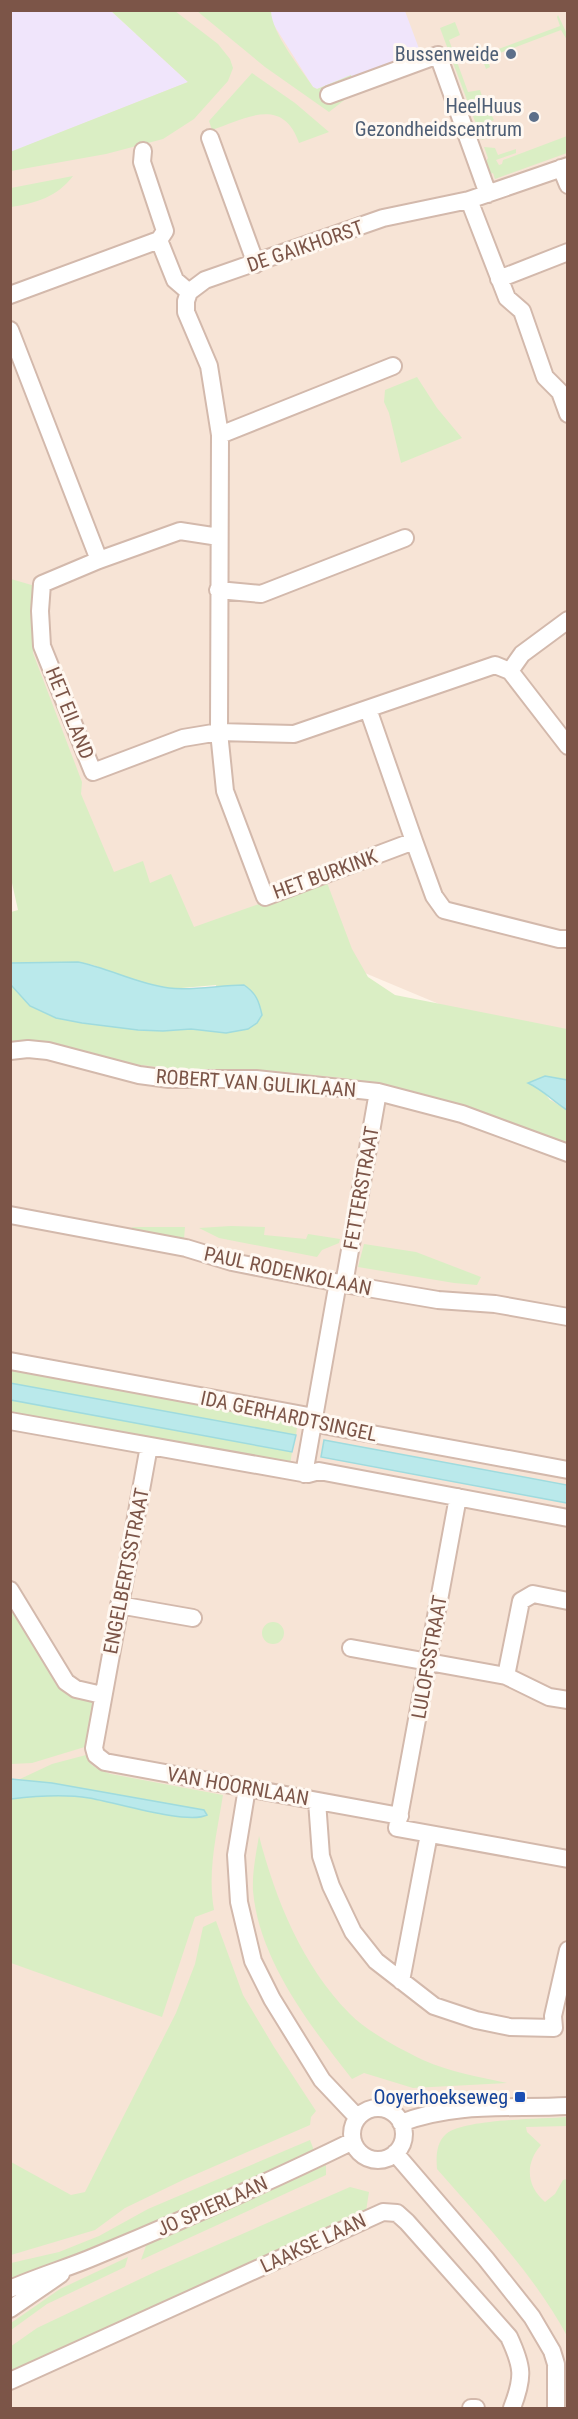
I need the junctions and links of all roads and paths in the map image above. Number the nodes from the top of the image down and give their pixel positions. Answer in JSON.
{"nodes":[{"id":1,"x":329,"y":95,"type":"dead end"},
{"id":2,"x":210,"y":138,"type":"dead end"},
{"id":3,"x":143,"y":151,"type":"dead end"},
{"id":4,"x":564,"y":167,"type":"edge"},
{"id":5,"x":567,"y":185,"type":"edge"},
{"id":6,"x":488,"y":194,"type":"junction"},
{"id":7,"x":470,"y":200,"type":"junction"},
{"id":8,"x":159,"y":240,"type":"junction"},
{"id":9,"x":567,"y":255,"type":"edge"},
{"id":10,"x":256,"y":264,"type":"junction"},
{"id":11,"x":499,"y":279,"type":"junction"},
{"id":12,"x":189,"y":292,"type":"junction"},
{"id":13,"x":10,"y":295,"type":"edge"},
{"id":14,"x":10,"y":330,"type":"edge"},
{"id":15,"x":393,"y":366,"type":"dead end"},
{"id":16,"x":567,"y":414,"type":"edge"},
{"id":17,"x":220,"y":435,"type":"junction"},
{"id":18,"x":219,"y":537,"type":"junction"},
{"id":19,"x":405,"y":538,"type":"dead end"},
{"id":20,"x":99,"y":560,"type":"junction"},
{"id":21,"x":218,"y":590,"type":"junction"},
{"id":22,"x":567,"y":620,"type":"edge"},
{"id":23,"x":510,"y":671,"type":"junction"},
{"id":24,"x":368,"y":709,"type":"junction"},
{"id":25,"x":219,"y":732,"type":"junction"},
{"id":26,"x":567,"y":746,"type":"edge"},
{"id":27,"x":414,"y":841,"type":"junction"},
{"id":28,"x":567,"y":939,"type":"edge"},
{"id":29,"x":10,"y":1051,"type":"edge"},
{"id":30,"x":378,"y":1092,"type":"junction"},
{"id":31,"x":567,"y":1153,"type":"edge"},
{"id":32,"x":10,"y":1215,"type":"edge"},
{"id":33,"x":341,"y":1283,"type":"junction"},
{"id":34,"x":567,"y":1317,"type":"edge"},
{"id":35,"x":10,"y":1362,"type":"edge"},
{"id":36,"x":10,"y":1421,"type":"edge"},
{"id":37,"x":312,"y":1425,"type":"junction"},
{"id":38,"x":149,"y":1446,"type":"junction"},
{"id":39,"x":305,"y":1466,"type":"junction"},
{"id":40,"x":567,"y":1470,"type":"edge"},
{"id":41,"x":458,"y":1497,"type":"junction"},
{"id":42,"x":567,"y":1518,"type":"edge"},
{"id":43,"x":10,"y":1590,"type":"edge"},
{"id":44,"x":567,"y":1601,"type":"edge"},
{"id":45,"x":119,"y":1605,"type":"junction"},
{"id":46,"x":193,"y":1618,"type":"dead end"},
{"id":47,"x":351,"y":1648,"type":"dead end"},
{"id":48,"x":429,"y":1662,"type":"junction"},
{"id":49,"x":506,"y":1676,"type":"junction"},
{"id":50,"x":102,"y":1695,"type":"junction"},
{"id":51,"x":567,"y":1700,"type":"edge"},
{"id":52,"x":247,"y":1788,"type":"junction"},
{"id":53,"x":318,"y":1801,"type":"junction"},
{"id":54,"x":400,"y":1816,"type":"junction"},
{"id":55,"x":429,"y":1834,"type":"junction"},
{"id":56,"x":567,"y":1859,"type":"edge"},
{"id":57,"x":567,"y":1950,"type":"edge"},
{"id":58,"x":401,"y":1981,"type":"junction"},
{"id":59,"x":567,"y":2106,"type":"edge"},
{"id":60,"x":357,"y":2117,"type":"junction"},
{"id":61,"x":401,"y":2123,"type":"junction"},
{"id":62,"x":353,"y":2141,"type":"junction"},
{"id":63,"x":394,"y":2153,"type":"junction"},
{"id":64,"x":69,"y":2268,"type":"junction"},
{"id":65,"x":10,"y":2289,"type":"edge"},
{"id":66,"x":10,"y":2309,"type":"edge"},
{"id":67,"x":10,"y":2381,"type":"edge"},
{"id":68,"x":512,"y":2409,"type":"edge"},
{"id":69,"x":556,"y":2409,"type":"edge"}],
"edges":[{"from":1,"to":6,"type":"street"},
{"from":2,"to":10,"type":"street"},
{"from":3,"to":8,"type":"street"},
{"from":4,"to":5,"type":"street"},
{"from":4,"to":6,"type":"street","name":"DE GAIKHORST"},
{"from":6,"to":7,"type":"street","name":"DE GAIKHORST"},
{"from":7,"to":10,"type":"street","name":"DE GAIKHORST"},
{"from":7,"to":11,"type":"street"},
{"from":8,"to":12,"type":"street"},
{"from":8,"to":13,"type":"street"},
{"from":9,"to":11,"type":"street"},
{"from":10,"to":12,"type":"street","name":"DE GAIKHORST"},
{"from":11,"to":16,"type":"street"},
{"from":12,"to":17,"type":"street"},
{"from":14,"to":20,"type":"street"},
{"from":15,"to":17,"type":"street"},
{"from":17,"to":18,"type":"street"},
{"from":18,"to":20,"type":"street","name":"HET EILAND"},
{"from":18,"to":21,"type":"street"},
{"from":19,"to":21,"type":"street"},
{"from":20,"to":25,"type":"street","name":"HET EILAND"},
{"from":21,"to":25,"type":"street"},
{"from":22,"to":23,"type":"street"},
{"from":23,"to":24,"type":"street"},
{"from":23,"to":26,"type":"street"},
{"from":24,"to":25,"type":"street"},
{"from":24,"to":27,"type":"street"},
{"from":25,"to":27,"type":"street","name":"HET BURKINK"},
{"from":27,"to":28,"type":"street"},
{"from":29,"to":30,"type":"street","name":"ROBERT VAN GULIKLAAN"},
{"from":30,"to":31,"type":"street","name":"ROBERT VAN GULIKLAAN"},
{"from":30,"to":33,"type":"street","name":"FETTERSTRAAT"},
{"from":32,"to":33,"type":"street","name":"PAUL RODENKOLAAN"},
{"from":33,"to":34,"type":"street","name":"PAUL RODENKOLAAN"},
{"from":33,"to":37,"type":"street","name":"FETTERSTRAAT"},
{"from":35,"to":37,"type":"street","name":"IDA GERHARDTSINGEL"},
{"from":36,"to":38,"type":"street"},
{"from":37,"to":39,"type":"street","name":"FETTERSTRAAT"},
{"from":37,"to":40,"type":"street","name":"IDA GERHARDTSINGEL"},
{"from":38,"to":39,"type":"street"},
{"from":38,"to":45,"type":"street","name":"ENGELBERTSSTRAAT"},
{"from":39,"to":41,"type":"street"},
{"from":41,"to":42,"type":"street"},
{"from":41,"to":48,"type":"street","name":"LULOFSSTRAAT"},
{"from":43,"to":50,"type":"street"},
{"from":44,"to":49,"type":"street"},
{"from":45,"to":46,"type":"street"},
{"from":45,"to":50,"type":"street","name":"ENGELBERTSSTRAAT"},
{"from":47,"to":48,"type":"street"},
{"from":48,"to":49,"type":"street"},
{"from":48,"to":54,"type":"street","name":"LULOFSSTRAAT"},
{"from":49,"to":51,"type":"street"},
{"from":50,"to":52,"type":"street","name":"VAN HOORNLAAN"},
{"from":52,"to":53,"type":"street","name":"VAN HOORNLAAN"},
{"from":52,"to":60,"type":"street"},
{"from":53,"to":54,"type":"street","name":"VAN HOORNLAAN"},
{"from":53,"to":58,"type":"street"},
{"from":54,"to":55,"type":"street"},
{"from":55,"to":56,"type":"street"},
{"from":55,"to":58,"type":"street"},
{"from":57,"to":58,"type":"street"},
{"from":59,"to":61,"type":"street"},
{"from":60,"to":61,"type":"street"},
{"from":60,"to":62,"type":"street"},
{"from":61,"to":63,"type":"street"},
{"from":62,"to":63,"type":"street"},
{"from":62,"to":64,"type":"street","name":"JO SPIERLAAN"},
{"from":63,"to":69,"type":"street"},
{"from":64,"to":65,"type":"street","name":"JO SPIERLAAN"},
{"from":64,"to":66,"type":"street","name":"JO SPIERLAAN"},
{"from":67,"to":68,"type":"street","name":"LAAKSE LAAN"}]}
